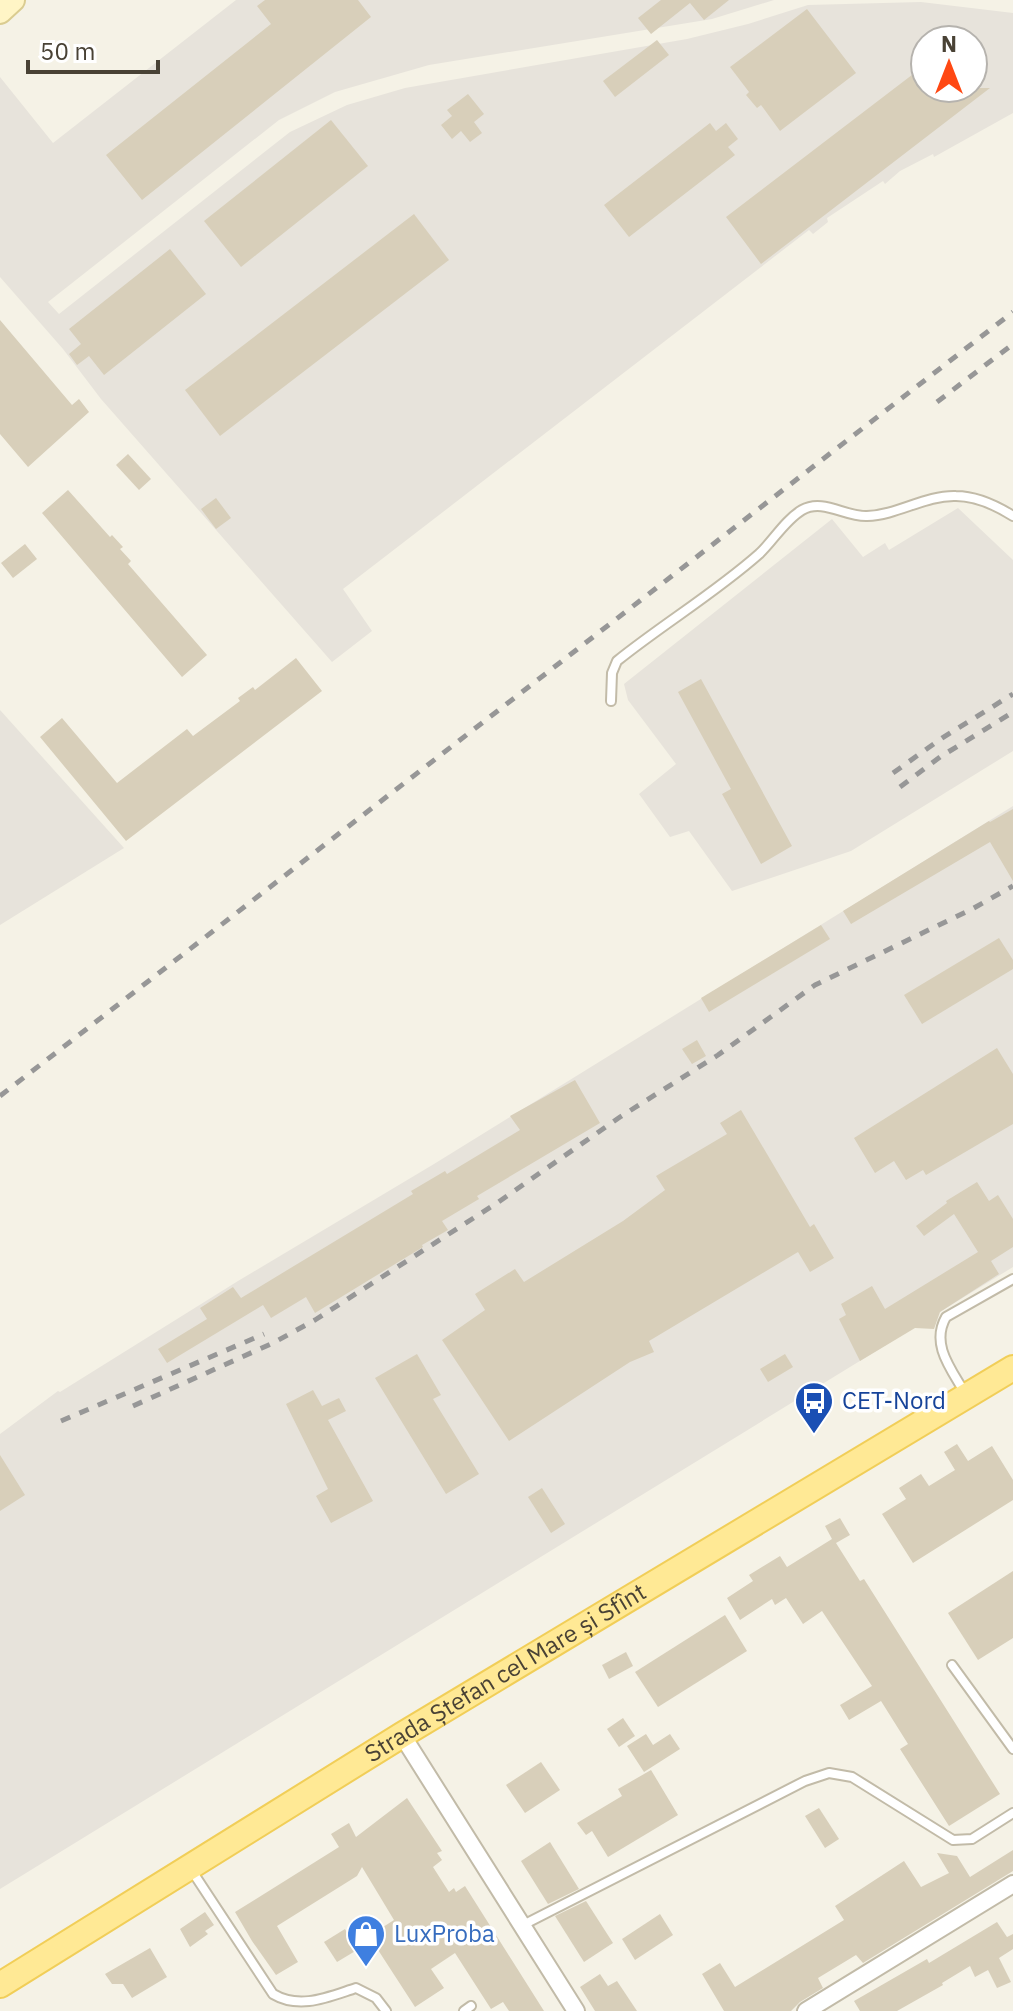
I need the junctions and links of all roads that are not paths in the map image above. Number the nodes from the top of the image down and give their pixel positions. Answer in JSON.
{"nodes":[{"id":1,"x":13,"y":0,"type":"edge"},
{"id":2,"x":0,"y":12,"type":"edge"},
{"id":3,"x":1013,"y":516,"type":"edge"},
{"id":4,"x":611,"y":701,"type":"dead end"},
{"id":5,"x":1013,"y":1279,"type":"edge"},
{"id":6,"x":1013,"y":1368,"type":"edge"},
{"id":7,"x":966,"y":1396,"type":"junction"},
{"id":8,"x":952,"y":1665,"type":"dead end"},
{"id":9,"x":402,"y":1735,"type":"junction"},
{"id":10,"x":1013,"y":1749,"type":"edge"},
{"id":11,"x":1013,"y":1813,"type":"edge"},
{"id":12,"x":189,"y":1867,"type":"junction"},
{"id":13,"x":1013,"y":1884,"type":"edge"},
{"id":14,"x":522,"y":1926,"type":"junction"},
{"id":15,"x":0,"y":1985,"type":"edge"},
{"id":16,"x":386,"y":2011,"type":"edge"},
{"id":17,"x":576,"y":2011,"type":"edge"},
{"id":18,"x":806,"y":2011,"type":"edge"}],
"edges":[{"from":1,"to":2,"type":"street"},
{"from":3,"to":4,"type":"lane"},
{"from":5,"to":7,"type":"lane"},
{"from":6,"to":7,"type":"main road","name":"Strada Ștefan cel Mare și Sfînt"},
{"from":7,"to":9,"type":"main road","name":"Strada Ștefan cel Mare și Sfînt"},
{"from":8,"to":10,"type":"lane"},
{"from":9,"to":12,"type":"main road","name":"Strada Ștefan cel Mare și Sfînt"},
{"from":9,"to":14,"type":"street"},
{"from":11,"to":14,"type":"lane"},
{"from":12,"to":15,"type":"main road","name":"Strada Ștefan cel Mare și Sfînt"},
{"from":12,"to":16,"type":"lane"},
{"from":13,"to":18,"type":"street"},
{"from":14,"to":17,"type":"street"}]}
